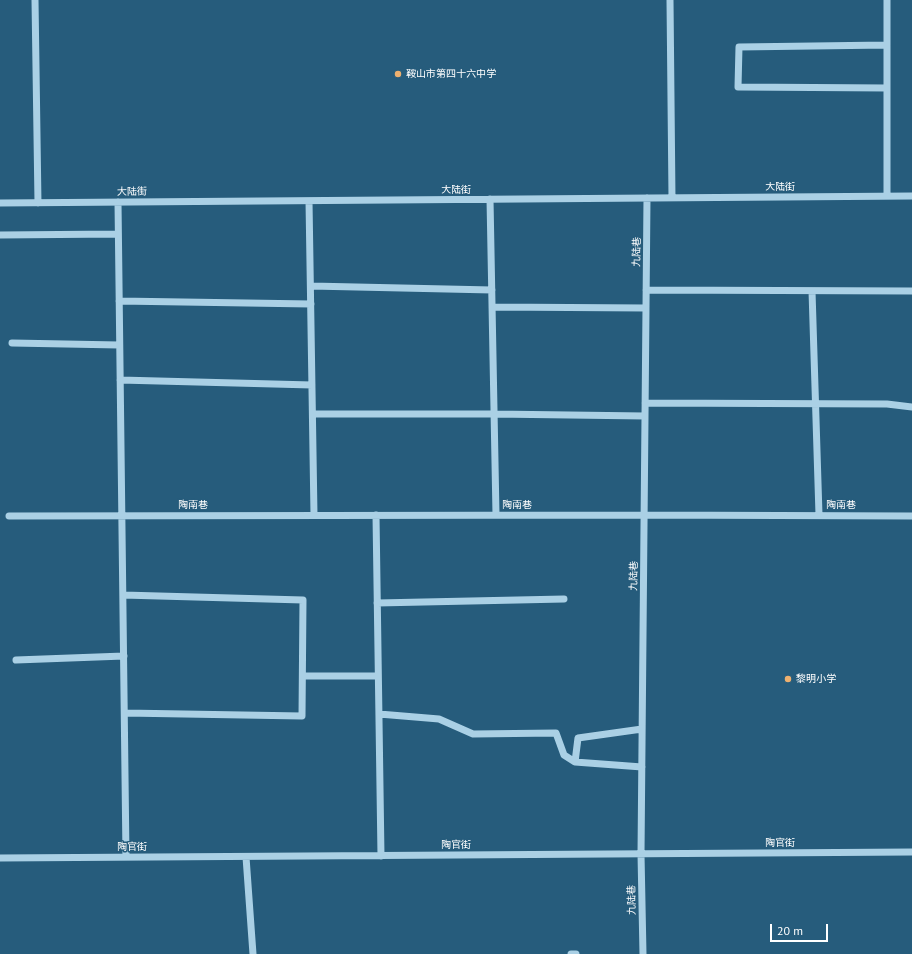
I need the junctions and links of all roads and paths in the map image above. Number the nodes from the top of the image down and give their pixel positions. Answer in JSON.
{"nodes":[{"id":1,"x":35,"y":0,"type":"edge"},
{"id":2,"x":670,"y":0,"type":"edge"},
{"id":3,"x":887,"y":0,"type":"edge"},
{"id":4,"x":887,"y":45,"type":"junction"},
{"id":5,"x":887,"y":88,"type":"junction"},
{"id":6,"x":887,"y":196,"type":"junction"},
{"id":7,"x":912,"y":196,"type":"edge"},
{"id":8,"x":647,"y":198,"type":"junction"},
{"id":9,"x":672,"y":198,"type":"junction"},
{"id":10,"x":490,"y":199,"type":"junction"},
{"id":11,"x":309,"y":201,"type":"junction"},
{"id":12,"x":118,"y":202,"type":"junction"},
{"id":13,"x":38,"y":203,"type":"junction"},
{"id":14,"x":0,"y":204,"type":"edge"},
{"id":15,"x":118,"y":234,"type":"junction"},
{"id":16,"x":0,"y":235,"type":"edge"},
{"id":17,"x":311,"y":286,"type":"junction"},
{"id":18,"x":492,"y":290,"type":"junction"},
{"id":19,"x":646,"y":290,"type":"junction"},
{"id":20,"x":812,"y":291,"type":"junction"},
{"id":21,"x":912,"y":291,"type":"edge"},
{"id":22,"x":119,"y":301,"type":"junction"},
{"id":23,"x":311,"y":304,"type":"junction"},
{"id":24,"x":492,"y":307,"type":"junction"},
{"id":25,"x":646,"y":308,"type":"junction"},
{"id":26,"x":12,"y":343,"type":"dead end"},
{"id":27,"x":120,"y":345,"type":"junction"},
{"id":28,"x":120,"y":380,"type":"junction"},
{"id":29,"x":312,"y":385,"type":"junction"},
{"id":30,"x":645,"y":403,"type":"junction"},
{"id":31,"x":816,"y":404,"type":"junction"},
{"id":32,"x":912,"y":407,"type":"edge"},
{"id":33,"x":313,"y":414,"type":"junction"},
{"id":34,"x":494,"y":414,"type":"junction"},
{"id":35,"x":645,"y":416,"type":"junction"},
{"id":36,"x":122,"y":515,"type":"junction"},
{"id":37,"x":314,"y":515,"type":"junction"},
{"id":38,"x":376,"y":515,"type":"junction"},
{"id":39,"x":496,"y":515,"type":"junction"},
{"id":40,"x":644,"y":515,"type":"junction"},
{"id":41,"x":819,"y":515,"type":"junction"},
{"id":42,"x":9,"y":516,"type":"dead end"},
{"id":43,"x":912,"y":516,"type":"edge"},
{"id":44,"x":123,"y":595,"type":"junction"},
{"id":45,"x":564,"y":599,"type":"dead end"},
{"id":46,"x":377,"y":603,"type":"junction"},
{"id":47,"x":124,"y":656,"type":"junction"},
{"id":48,"x":16,"y":660,"type":"dead end"},
{"id":49,"x":302,"y":676,"type":"junction"},
{"id":50,"x":378,"y":676,"type":"junction"},
{"id":51,"x":125,"y":713,"type":"junction"},
{"id":52,"x":379,"y":714,"type":"junction"},
{"id":53,"x":642,"y":729,"type":"junction"},
{"id":54,"x":575,"y":762,"type":"junction"},
{"id":55,"x":642,"y":767,"type":"junction"},
{"id":56,"x":912,"y":852,"type":"edge"},
{"id":57,"x":641,"y":854,"type":"junction"},
{"id":58,"x":381,"y":856,"type":"junction"},
{"id":59,"x":126,"y":857,"type":"junction"},
{"id":60,"x":246,"y":857,"type":"junction"},
{"id":61,"x":0,"y":858,"type":"edge"},
{"id":62,"x":253,"y":954,"type":"edge"},
{"id":63,"x":571,"y":954,"type":"edge"},
{"id":64,"x":576,"y":954,"type":"edge"},
{"id":65,"x":643,"y":954,"type":"edge"}],
"edges":[{"from":1,"to":13,"type":"street"},
{"from":2,"to":9,"type":"street"},
{"from":3,"to":4,"type":"street"},
{"from":4,"to":5,"type":"street"},
{"from":4,"to":5,"type":"street"},
{"from":5,"to":6,"type":"street"},
{"from":6,"to":7,"type":"street","name":"大陆街"},
{"from":6,"to":9,"type":"street","name":"大陆街"},
{"from":8,"to":9,"type":"street","name":"大陆街"},
{"from":8,"to":10,"type":"street","name":"大陆街"},
{"from":8,"to":19,"type":"street","name":"九陆巷"},
{"from":10,"to":11,"type":"street","name":"大陆街"},
{"from":10,"to":18,"type":"street"},
{"from":11,"to":12,"type":"street","name":"大陆街"},
{"from":11,"to":17,"type":"street"},
{"from":12,"to":13,"type":"street","name":"大陆街"},
{"from":12,"to":15,"type":"street"},
{"from":13,"to":14,"type":"street","name":"大陆街"},
{"from":15,"to":16,"type":"street"},
{"from":15,"to":22,"type":"street"},
{"from":17,"to":18,"type":"street"},
{"from":17,"to":23,"type":"street"},
{"from":18,"to":24,"type":"street"},
{"from":19,"to":20,"type":"street"},
{"from":19,"to":25,"type":"street","name":"九陆巷"},
{"from":20,"to":21,"type":"street"},
{"from":20,"to":31,"type":"street"},
{"from":22,"to":23,"type":"street"},
{"from":22,"to":27,"type":"street"},
{"from":23,"to":29,"type":"street"},
{"from":24,"to":25,"type":"street"},
{"from":24,"to":34,"type":"street"},
{"from":25,"to":30,"type":"street","name":"九陆巷"},
{"from":26,"to":27,"type":"street"},
{"from":27,"to":28,"type":"street"},
{"from":28,"to":29,"type":"street"},
{"from":28,"to":36,"type":"street"},
{"from":29,"to":33,"type":"street"},
{"from":30,"to":31,"type":"street"},
{"from":30,"to":35,"type":"street","name":"九陆巷"},
{"from":31,"to":32,"type":"street"},
{"from":31,"to":41,"type":"street"},
{"from":33,"to":34,"type":"street"},
{"from":33,"to":37,"type":"street"},
{"from":34,"to":35,"type":"street"},
{"from":34,"to":39,"type":"street"},
{"from":35,"to":40,"type":"street","name":"九陆巷"},
{"from":36,"to":37,"type":"street","name":"陶南巷"},
{"from":36,"to":42,"type":"street","name":"陶南巷"},
{"from":36,"to":44,"type":"street"},
{"from":37,"to":38,"type":"street","name":"陶南巷"},
{"from":38,"to":39,"type":"street","name":"陶南巷"},
{"from":38,"to":46,"type":"street"},
{"from":39,"to":40,"type":"street","name":"陶南巷"},
{"from":40,"to":41,"type":"street","name":"陶南巷"},
{"from":40,"to":53,"type":"street","name":"九陆巷"},
{"from":41,"to":43,"type":"street","name":"陶南巷"},
{"from":44,"to":47,"type":"street"},
{"from":44,"to":49,"type":"street"},
{"from":45,"to":46,"type":"street"},
{"from":46,"to":50,"type":"street"},
{"from":47,"to":48,"type":"street"},
{"from":47,"to":51,"type":"street"},
{"from":49,"to":50,"type":"street"},
{"from":49,"to":51,"type":"street"},
{"from":50,"to":52,"type":"street"},
{"from":51,"to":59,"type":"street"},
{"from":52,"to":54,"type":"street"},
{"from":52,"to":58,"type":"street"},
{"from":53,"to":54,"type":"street"},
{"from":53,"to":55,"type":"street","name":"九陆巷"},
{"from":54,"to":55,"type":"street"},
{"from":55,"to":57,"type":"street","name":"九陆巷"},
{"from":56,"to":57,"type":"street","name":"陶官街"},
{"from":57,"to":58,"type":"street","name":"陶官街"},
{"from":57,"to":65,"type":"street","name":"九陆巷"},
{"from":58,"to":60,"type":"street","name":"陶官街"},
{"from":59,"to":60,"type":"street","name":"陶官街"},
{"from":59,"to":61,"type":"street","name":"陶官街"},
{"from":60,"to":62,"type":"street"},
{"from":63,"to":64,"type":"street"}]}
